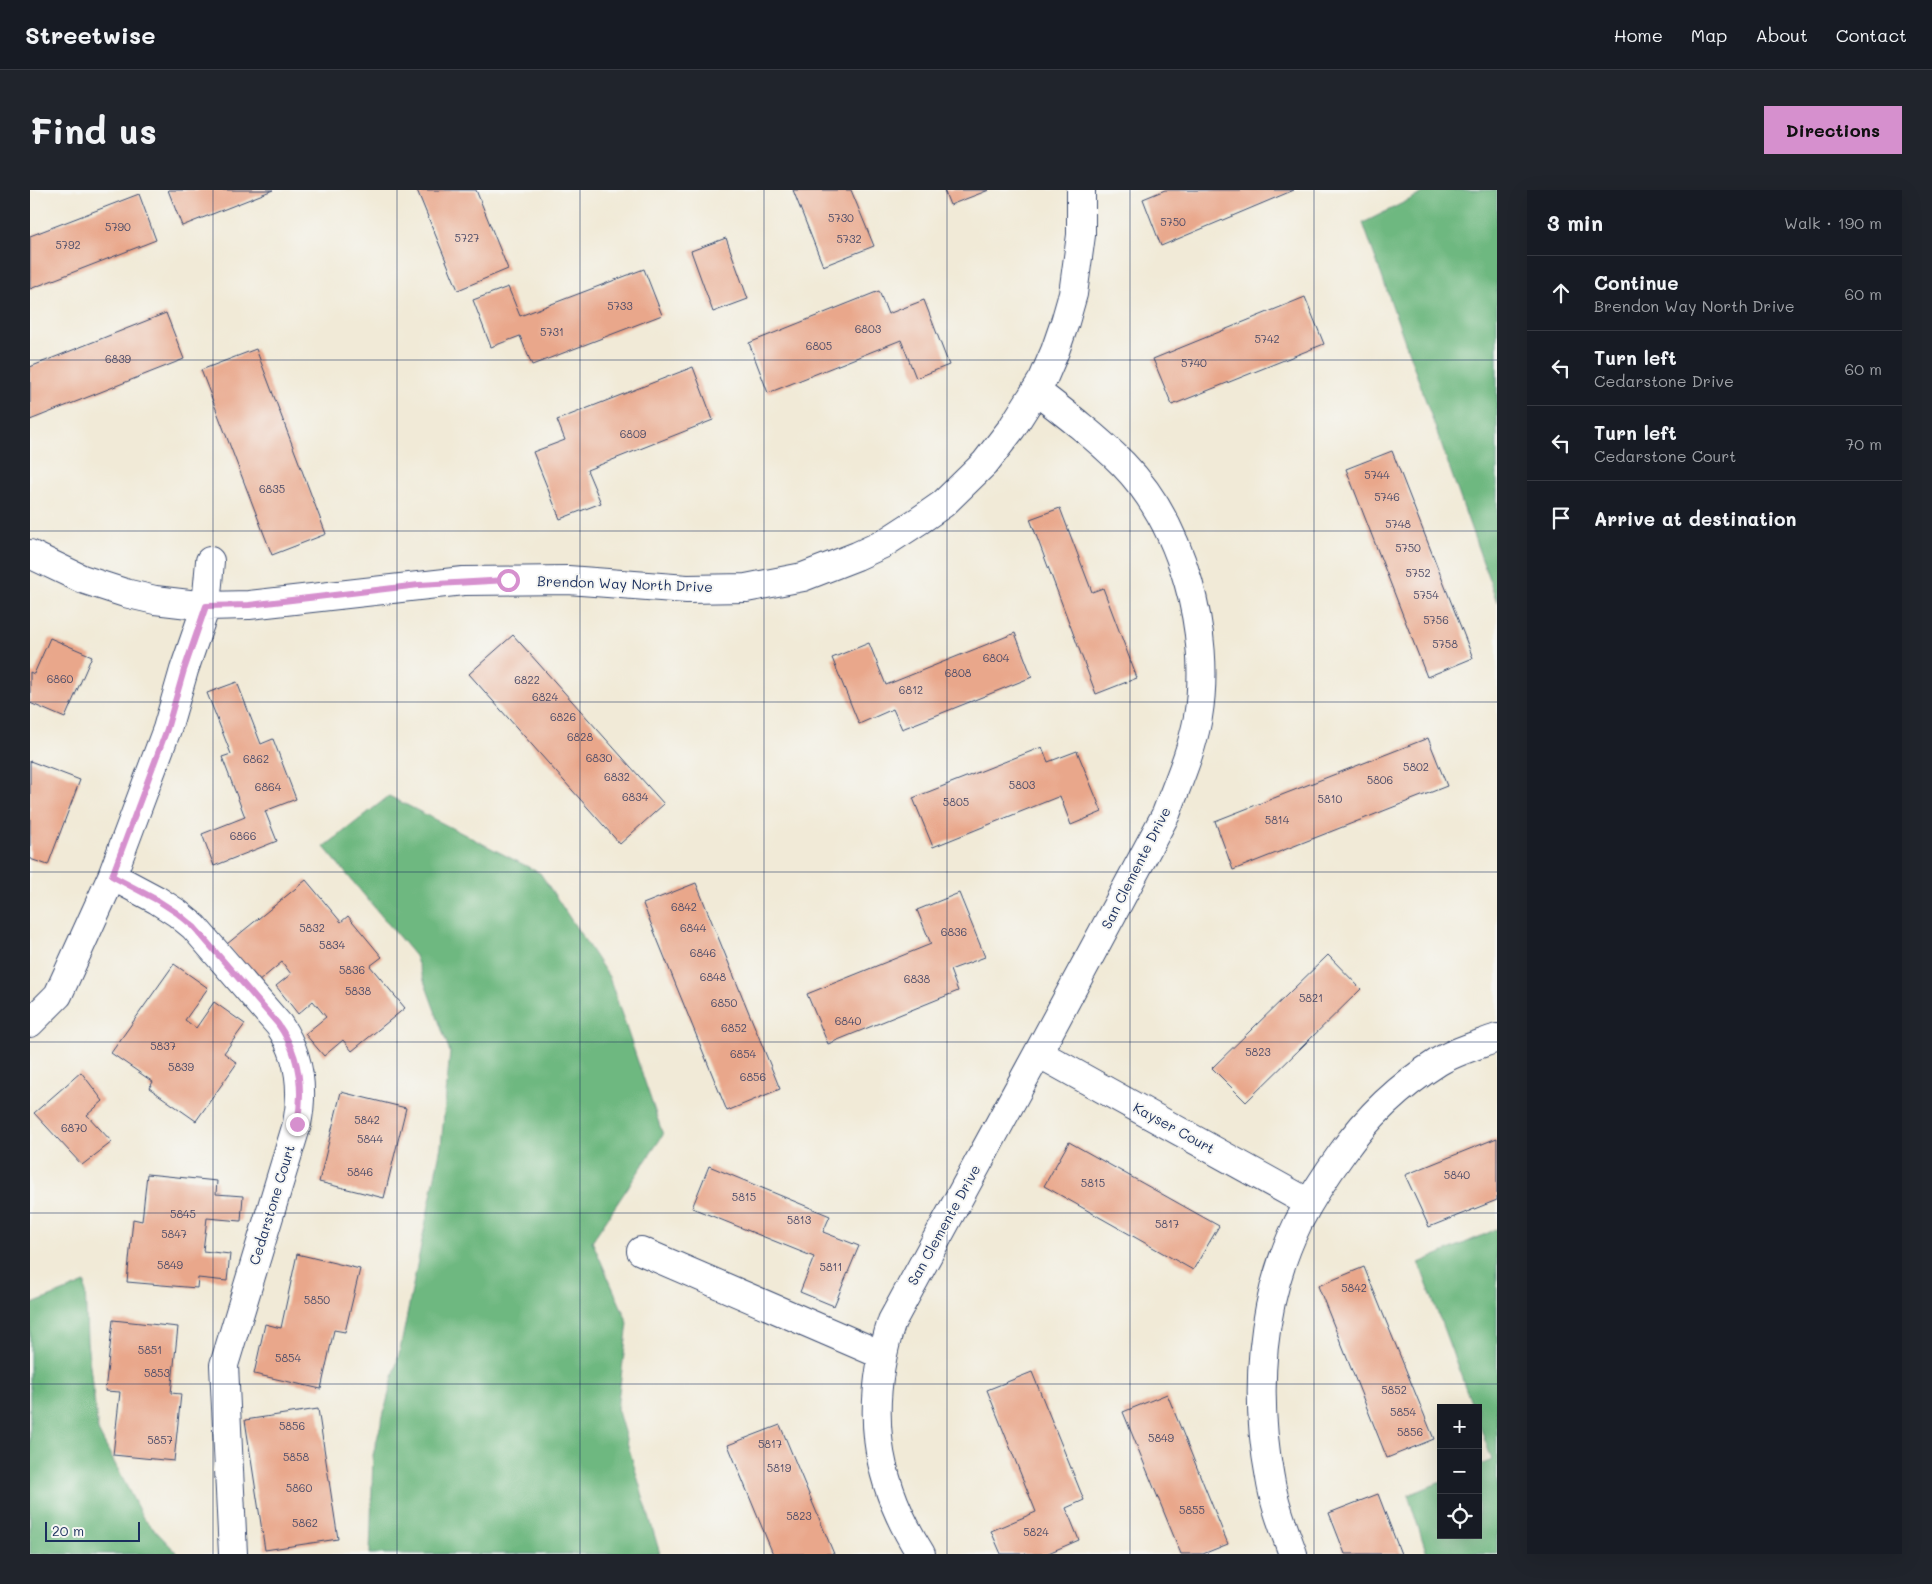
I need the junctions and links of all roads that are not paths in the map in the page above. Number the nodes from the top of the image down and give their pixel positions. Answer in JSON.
{"nodes":[{"id":1,"x":1081,"y":190,"type":"edge"},
{"id":2,"x":1036,"y":391,"type":"junction"},
{"id":3,"x":30,"y":554,"type":"edge"},
{"id":4,"x":210,"y":561,"type":"dead end"},
{"id":5,"x":206,"y":606,"type":"junction"},
{"id":6,"x":112,"y":876,"type":"junction"},
{"id":7,"x":30,"y":1023,"type":"edge"},
{"id":8,"x":1497,"y":1038,"type":"edge"},
{"id":9,"x":1038,"y":1054,"type":"junction"},
{"id":10,"x":1309,"y":1203,"type":"junction"},
{"id":11,"x":641,"y":1252,"type":"dead end"},
{"id":12,"x":882,"y":1355,"type":"junction"},
{"id":13,"x":233,"y":1554,"type":"edge"},
{"id":14,"x":921,"y":1554,"type":"edge"},
{"id":15,"x":1293,"y":1554,"type":"edge"}],
"edges":[{"from":1,"to":2,"type":"street","name":"Brendon Way North Drive"},
{"from":2,"to":5,"type":"street","name":"Brendon Way North Drive"},
{"from":2,"to":9,"type":"street","name":"San Clemente Drive"},
{"from":3,"to":5,"type":"street","name":"Brendon Way North Drive"},
{"from":4,"to":5,"type":"street"},
{"from":5,"to":6,"type":"street"},
{"from":6,"to":7,"type":"street"},
{"from":6,"to":13,"type":"street","name":"Cedarstone Court"},
{"from":8,"to":10,"type":"street"},
{"from":9,"to":10,"type":"street","name":"Kayser Court"},
{"from":9,"to":12,"type":"street","name":"San Clemente Drive"},
{"from":10,"to":15,"type":"street"},
{"from":11,"to":12,"type":"street"},
{"from":12,"to":14,"type":"street","name":"San Clemente Drive"}]}
